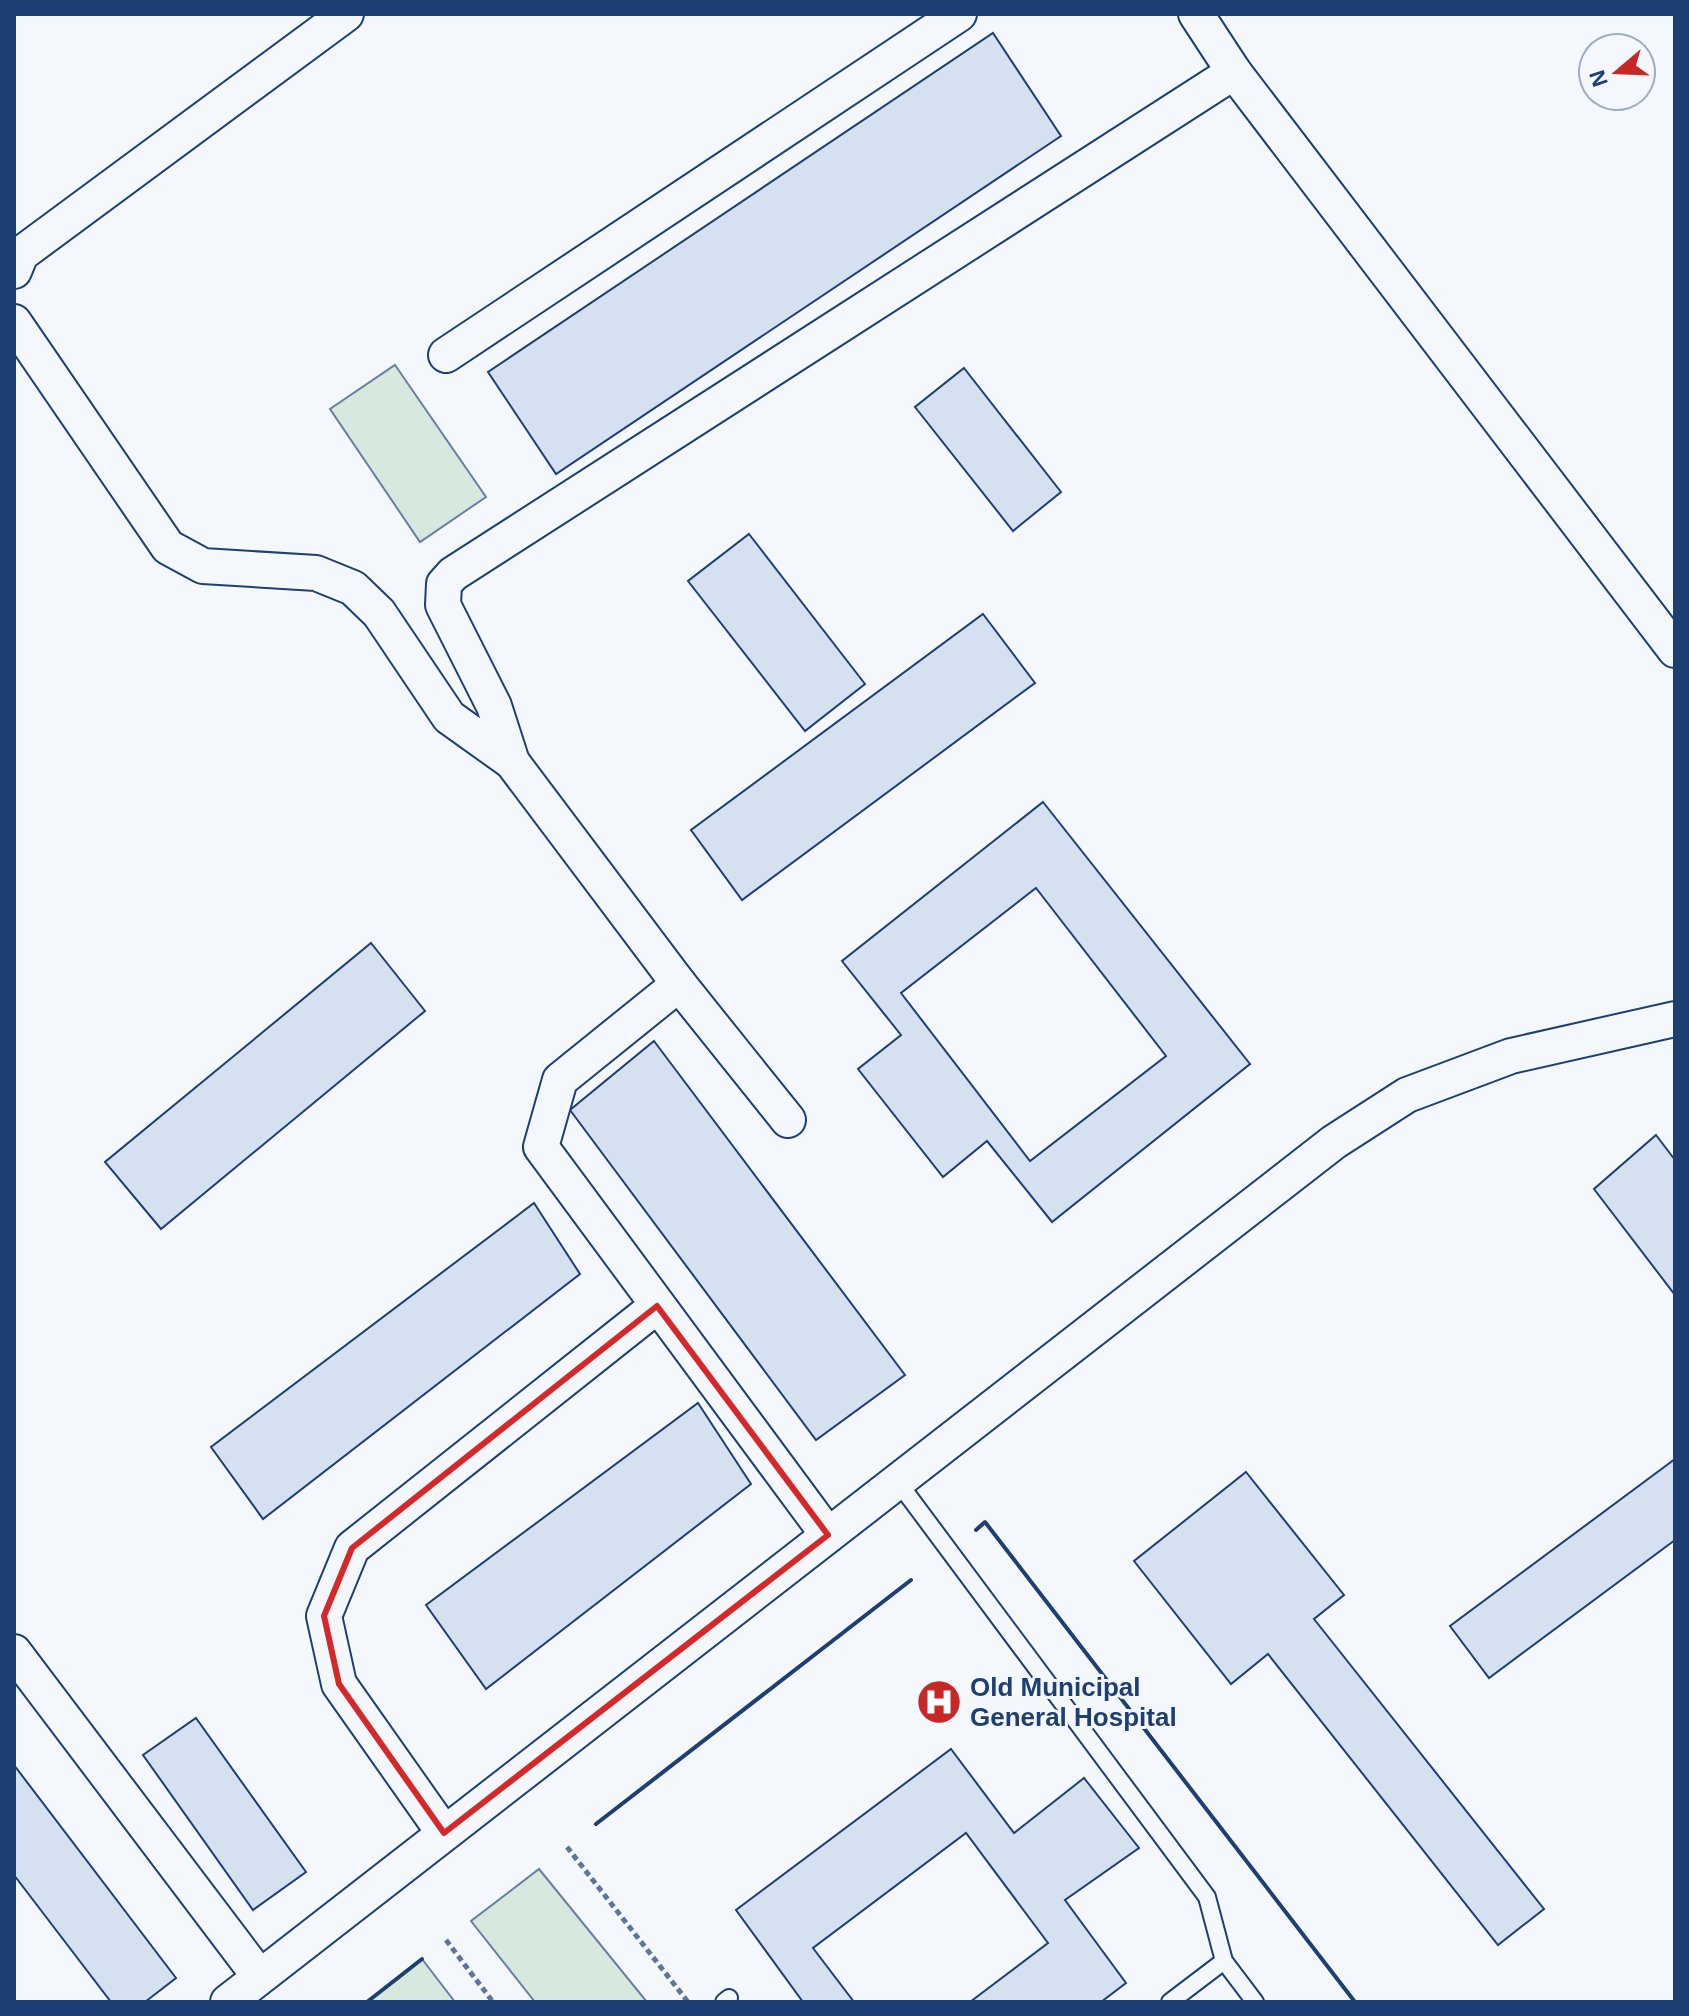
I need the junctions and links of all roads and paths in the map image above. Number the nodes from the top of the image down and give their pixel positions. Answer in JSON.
{"nodes":[{"id":1,"x":346,"y":14,"type":"edge"},
{"id":2,"x":959,"y":14,"type":"edge"},
{"id":3,"x":1196,"y":14,"type":"edge"},
{"id":4,"x":1234,"y":72,"type":"junction"},
{"id":5,"x":14,"y":271,"type":"edge"},
{"id":6,"x":14,"y":322,"type":"edge"},
{"id":7,"x":446,"y":355,"type":"dead end"},
{"id":8,"x":1675,"y":650,"type":"edge"},
{"id":9,"x":512,"y":762,"type":"junction"},
{"id":10,"x":679,"y":984,"type":"junction"},
{"id":11,"x":1671,"y":1026,"type":"edge"},
{"id":12,"x":788,"y":1120,"type":"dead end"},
{"id":13,"x":657,"y":1306,"type":"junction"},
{"id":14,"x":898,"y":1482,"type":"junction"},
{"id":15,"x":828,"y":1535,"type":"junction"},
{"id":16,"x":14,"y":1652,"type":"edge"},
{"id":17,"x":444,"y":1833,"type":"junction"},
{"id":18,"x":567,"y":1847,"type":"dead end"},
{"id":19,"x":446,"y":1940,"type":"dead end"},
{"id":20,"x":1224,"y":1961,"type":"junction"},
{"id":21,"x":259,"y":1976,"type":"junction"},
{"id":22,"x":228,"y":2002,"type":"edge"},
{"id":23,"x":493,"y":2002,"type":"edge"},
{"id":24,"x":688,"y":2002,"type":"edge"},
{"id":25,"x":1170,"y":2002,"type":"edge"},
{"id":26,"x":1255,"y":2002,"type":"edge"}],
"edges":[{"from":1,"to":5,"type":"street"},
{"from":2,"to":7,"type":"street"},
{"from":3,"to":4,"type":"street"},
{"from":4,"to":8,"type":"street"},
{"from":4,"to":9,"type":"street"},
{"from":6,"to":9,"type":"street"},
{"from":9,"to":10,"type":"street"},
{"from":10,"to":12,"type":"street"},
{"from":10,"to":13,"type":"street"},
{"from":11,"to":14,"type":"street"},
{"from":13,"to":15,"type":"street"},
{"from":13,"to":17,"type":"street"},
{"from":14,"to":15,"type":"street"},
{"from":14,"to":20,"type":"lane"},
{"from":15,"to":17,"type":"street"},
{"from":16,"to":21,"type":"street"},
{"from":17,"to":21,"type":"street"},
{"from":18,"to":24,"type":"path"},
{"from":19,"to":23,"type":"path"},
{"from":20,"to":25,"type":"lane"},
{"from":20,"to":26,"type":"lane"},
{"from":21,"to":22,"type":"street"}]}
